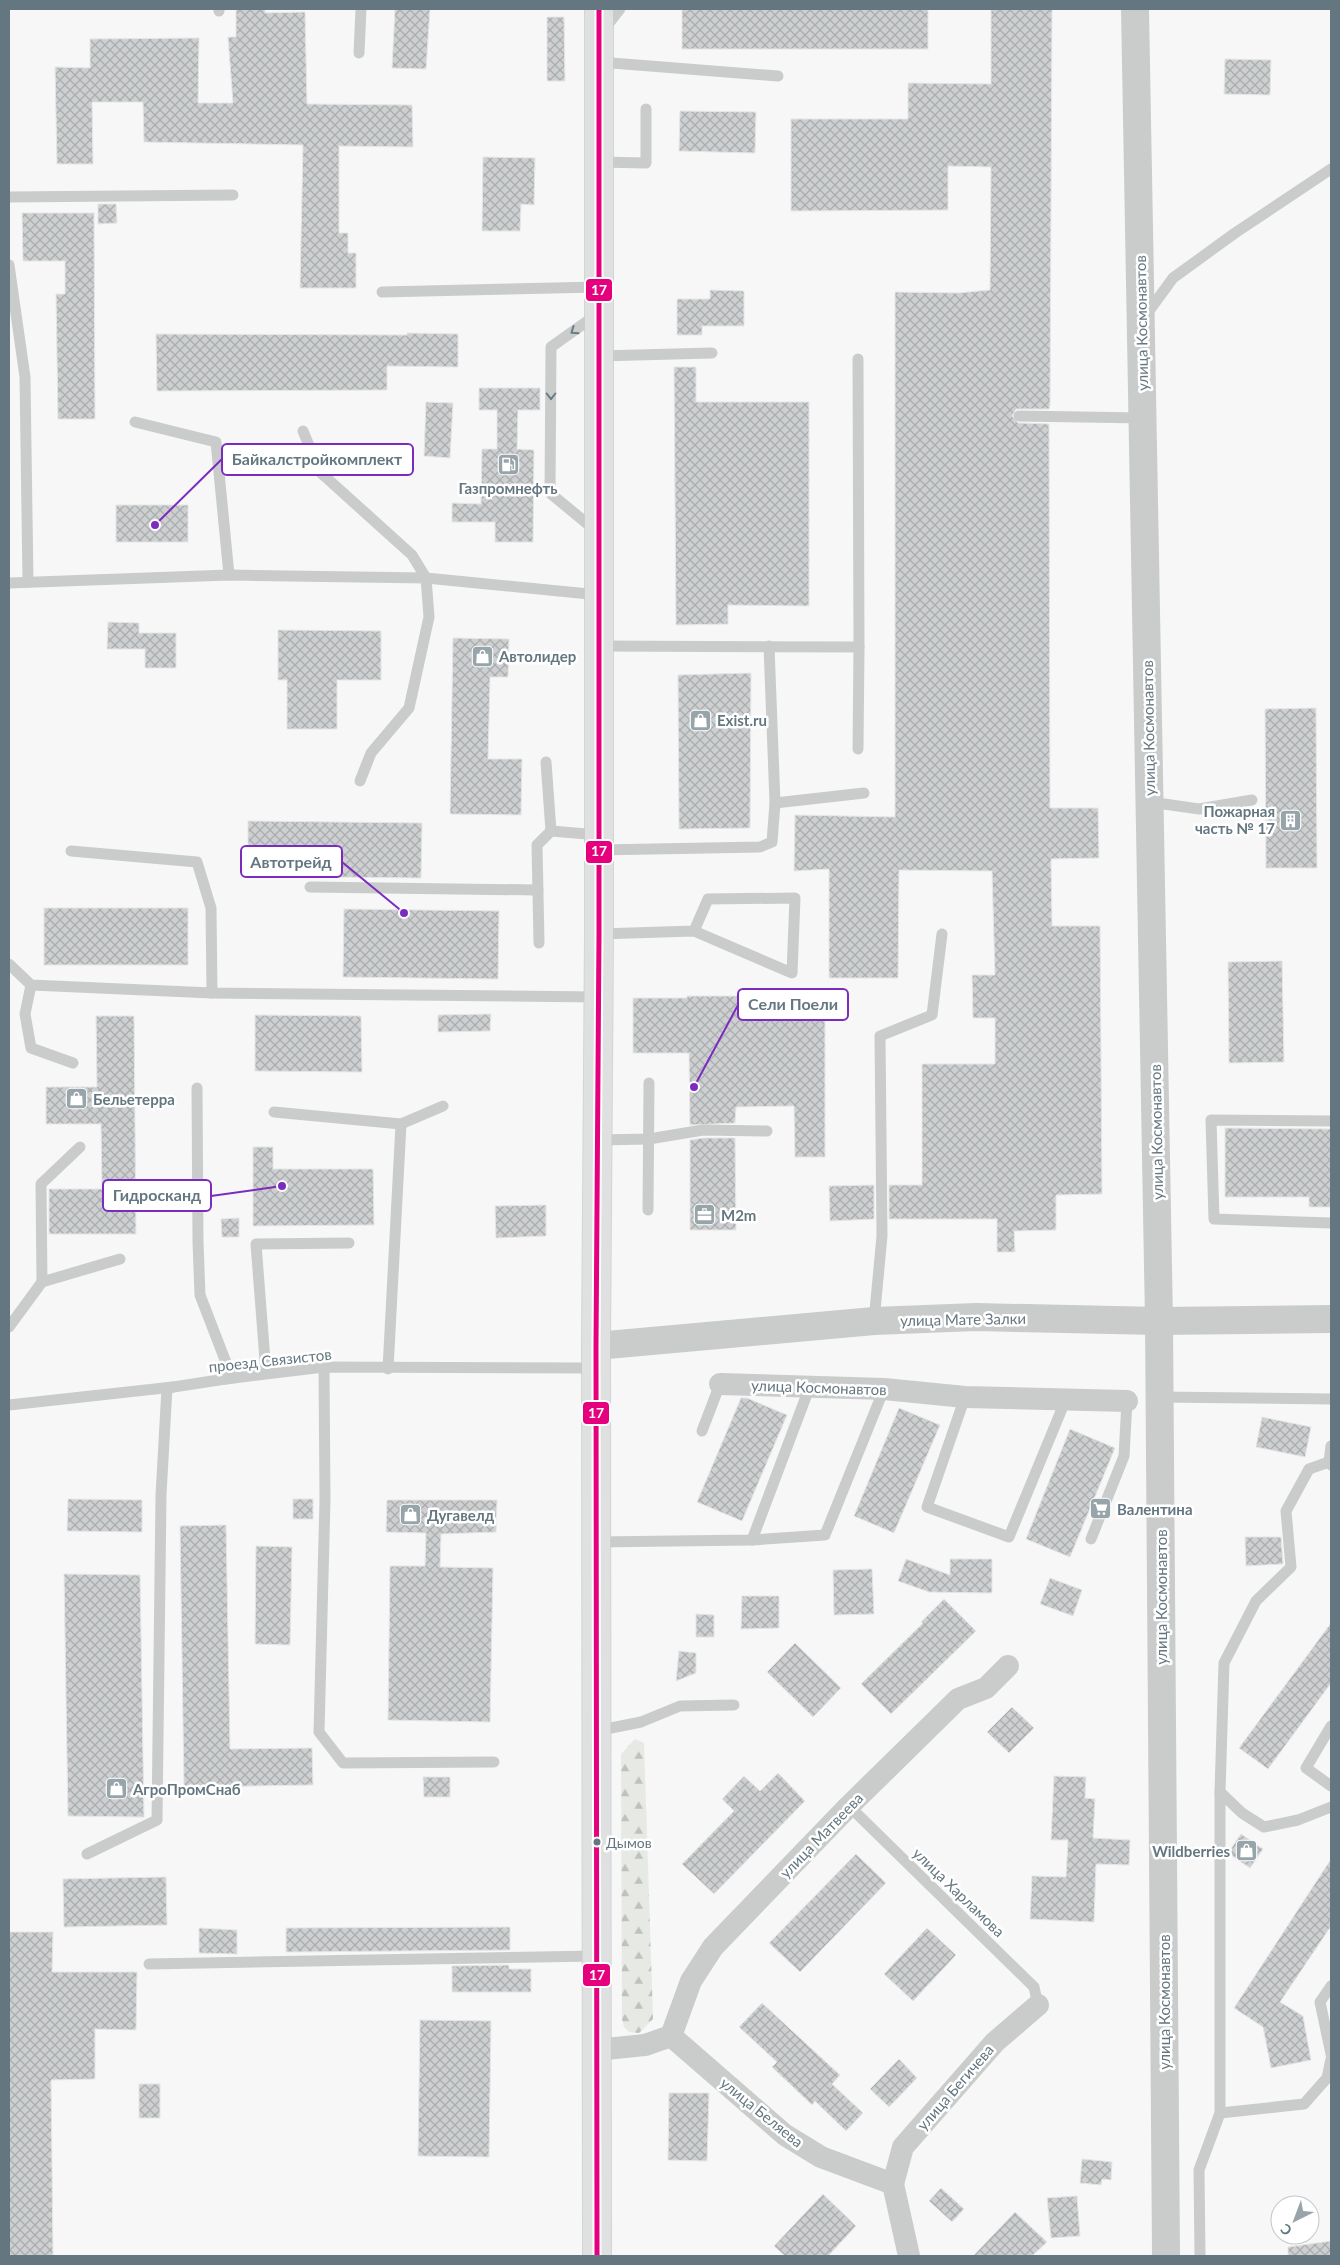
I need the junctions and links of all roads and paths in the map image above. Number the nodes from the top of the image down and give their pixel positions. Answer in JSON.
{"nodes":[{"id":1,"x":361,"y":9,"type":"edge"},
{"id":2,"x":599,"y":9,"type":"edge"},
{"id":3,"x":620,"y":9,"type":"edge"},
{"id":4,"x":1135,"y":9,"type":"edge"},
{"id":5,"x":599,"y":49,"type":"junction"},
{"id":6,"x":359,"y":53,"type":"dead end"},
{"id":7,"x":778,"y":76,"type":"dead end"},
{"id":8,"x":646,"y":109,"type":"dead end"},
{"id":9,"x":598,"y":162,"type":"junction"},
{"id":10,"x":1331,"y":169,"type":"edge"},
{"id":11,"x":233,"y":195,"type":"dead end"},
{"id":12,"x":9,"y":197,"type":"edge"},
{"id":13,"x":9,"y":265,"type":"edge"},
{"id":14,"x":598,"y":287,"type":"junction"},
{"id":15,"x":382,"y":292,"type":"dead end"},
{"id":16,"x":598,"y":314,"type":"junction"},
{"id":17,"x":1141,"y":322,"type":"junction"},
{"id":18,"x":712,"y":352,"type":"dead end"},
{"id":19,"x":599,"y":356,"type":"junction"},
{"id":20,"x":858,"y":359,"type":"dead end"},
{"id":21,"x":1019,"y":416,"type":"dead end"},
{"id":22,"x":1143,"y":418,"type":"junction"},
{"id":23,"x":135,"y":422,"type":"dead end"},
{"id":24,"x":303,"y":431,"type":"dead end"},
{"id":25,"x":600,"y":534,"type":"junction"},
{"id":26,"x":229,"y":575,"type":"junction"},
{"id":27,"x":426,"y":578,"type":"junction"},
{"id":28,"x":28,"y":582,"type":"junction"},
{"id":29,"x":9,"y":583,"type":"edge"},
{"id":30,"x":599,"y":595,"type":"junction"},
{"id":31,"x":599,"y":646,"type":"junction"},
{"id":32,"x":769,"y":646,"type":"junction"},
{"id":33,"x":859,"y":647,"type":"junction"},
{"id":34,"x":858,"y":749,"type":"dead end"},
{"id":35,"x":546,"y":762,"type":"dead end"},
{"id":36,"x":360,"y":781,"type":"dead end"},
{"id":37,"x":864,"y":793,"type":"dead end"},
{"id":38,"x":1252,"y":800,"type":"dead end"},
{"id":39,"x":1150,"y":802,"type":"junction"},
{"id":40,"x":774,"y":803,"type":"junction"},
{"id":41,"x":551,"y":831,"type":"junction"},
{"id":42,"x":599,"y":843,"type":"junction"},
{"id":43,"x":71,"y":851,"type":"dead end"},
{"id":44,"x":310,"y":887,"type":"dead end"},
{"id":45,"x":538,"y":890,"type":"junction"},
{"id":46,"x":694,"y":931,"type":"junction"},
{"id":47,"x":600,"y":934,"type":"junction"},
{"id":48,"x":942,"y":934,"type":"dead end"},
{"id":49,"x":539,"y":943,"type":"dead end"},
{"id":50,"x":9,"y":964,"type":"edge"},
{"id":51,"x":30,"y":985,"type":"junction"},
{"id":52,"x":212,"y":993,"type":"junction"},
{"id":53,"x":599,"y":998,"type":"junction"},
{"id":54,"x":73,"y":1062,"type":"dead end"},
{"id":55,"x":649,"y":1083,"type":"dead end"},
{"id":56,"x":198,"y":1088,"type":"dead end"},
{"id":57,"x":443,"y":1106,"type":"dead end"},
{"id":58,"x":274,"y":1112,"type":"dead end"},
{"id":59,"x":1331,"y":1121,"type":"edge"},
{"id":60,"x":401,"y":1124,"type":"junction"},
{"id":61,"x":767,"y":1131,"type":"dead end"},
{"id":62,"x":649,"y":1139,"type":"junction"},
{"id":63,"x":598,"y":1140,"type":"junction"},
{"id":64,"x":80,"y":1147,"type":"dead end"},
{"id":65,"x":648,"y":1210,"type":"dead end"},
{"id":66,"x":1331,"y":1222,"type":"edge"},
{"id":67,"x":349,"y":1243,"type":"dead end"},
{"id":68,"x":120,"y":1259,"type":"dead end"},
{"id":69,"x":42,"y":1282,"type":"junction"},
{"id":70,"x":1331,"y":1319,"type":"edge"},
{"id":71,"x":874,"y":1321,"type":"junction"},
{"id":72,"x":1159,"y":1321,"type":"junction"},
{"id":73,"x":9,"y":1327,"type":"edge"},
{"id":74,"x":596,"y":1357,"type":"junction"},
{"id":75,"x":324,"y":1368,"type":"junction"},
{"id":76,"x":388,"y":1369,"type":"junction"},
{"id":77,"x":266,"y":1373,"type":"junction"},
{"id":78,"x":232,"y":1378,"type":"junction"},
{"id":79,"x":720,"y":1384,"type":"joint"},
{"id":80,"x":810,"y":1386,"type":"junction"},
{"id":81,"x":167,"y":1388,"type":"junction"},
{"id":82,"x":884,"y":1389,"type":"junction"},
{"id":83,"x":965,"y":1396,"type":"junction"},
{"id":84,"x":1160,"y":1397,"type":"junction"},
{"id":85,"x":1331,"y":1398,"type":"edge"},
{"id":86,"x":1066,"y":1399,"type":"junction"},
{"id":87,"x":1127,"y":1401,"type":"joint"},
{"id":88,"x":9,"y":1406,"type":"edge"},
{"id":89,"x":702,"y":1431,"type":"dead end"},
{"id":90,"x":1331,"y":1446,"type":"edge"},
{"id":91,"x":1330,"y":1464,"type":"edge"},
{"id":92,"x":1090,"y":1539,"type":"dead end"},
{"id":93,"x":752,"y":1540,"type":"junction"},
{"id":94,"x":596,"y":1542,"type":"junction"},
{"id":95,"x":1008,"y":1666,"type":"dead end"},
{"id":96,"x":734,"y":1704,"type":"dead end"},
{"id":97,"x":1331,"y":1726,"type":"edge"},
{"id":98,"x":596,"y":1731,"type":"junction"},
{"id":99,"x":494,"y":1762,"type":"dead end"},
{"id":100,"x":1331,"y":1786,"type":"edge"},
{"id":101,"x":1220,"y":1792,"type":"junction"},
{"id":102,"x":849,"y":1806,"type":"junction"},
{"id":103,"x":1331,"y":1807,"type":"edge"},
{"id":104,"x":87,"y":1854,"type":"dead end"},
{"id":105,"x":596,"y":1956,"type":"junction"},
{"id":106,"x":150,"y":1964,"type":"dead end"},
{"id":107,"x":1331,"y":1986,"type":"edge"},
{"id":108,"x":1038,"y":2005,"type":"joint"},
{"id":109,"x":671,"y":2036,"type":"junction"},
{"id":110,"x":596,"y":2050,"type":"junction"},
{"id":111,"x":1331,"y":2054,"type":"edge"},
{"id":112,"x":1331,"y":2059,"type":"edge"},
{"id":113,"x":1220,"y":2113,"type":"junction"},
{"id":114,"x":893,"y":2184,"type":"junction"},
{"id":115,"x":597,"y":2256,"type":"edge"},
{"id":116,"x":909,"y":2256,"type":"edge"},
{"id":117,"x":1166,"y":2256,"type":"edge"},
{"id":118,"x":1200,"y":2256,"type":"edge"}],
"edges":[{"from":1,"to":6,"type":"lane"},
{"from":2,"to":5,"type":"main road"},
{"from":3,"to":5,"type":"lane"},
{"from":4,"to":17,"type":"street","name":"улица Космонавтов"},
{"from":5,"to":7,"type":"lane"},
{"from":5,"to":9,"type":"main road"},
{"from":8,"to":9,"type":"lane"},
{"from":9,"to":14,"type":"main road"},
{"from":10,"to":17,"type":"lane"},
{"from":11,"to":12,"type":"lane"},
{"from":13,"to":28,"type":"lane"},
{"from":14,"to":15,"type":"lane"},
{"from":14,"to":16,"type":"main road"},
{"from":16,"to":19,"type":"main road"},
{"from":16,"to":25,"type":"lane","one_way":true},
{"from":17,"to":22,"type":"street","name":"улица Космонавтов"},
{"from":18,"to":19,"type":"lane"},
{"from":19,"to":25,"type":"main road"},
{"from":20,"to":33,"type":"lane"},
{"from":21,"to":22,"type":"lane"},
{"from":22,"to":39,"type":"street","name":"улица Космонавтов"},
{"from":23,"to":26,"type":"lane"},
{"from":24,"to":27,"type":"lane"},
{"from":25,"to":30,"type":"main road"},
{"from":26,"to":27,"type":"lane"},
{"from":26,"to":28,"type":"lane"},
{"from":27,"to":30,"type":"lane"},
{"from":27,"to":36,"type":"lane"},
{"from":28,"to":29,"type":"lane"},
{"from":30,"to":31,"type":"main road"},
{"from":31,"to":32,"type":"lane"},
{"from":31,"to":42,"type":"main road"},
{"from":32,"to":33,"type":"lane"},
{"from":32,"to":40,"type":"lane"},
{"from":33,"to":34,"type":"lane"},
{"from":35,"to":41,"type":"lane"},
{"from":37,"to":40,"type":"lane"},
{"from":38,"to":39,"type":"lane"},
{"from":39,"to":72,"type":"street","name":"улица Космонавтов"},
{"from":40,"to":42,"type":"lane"},
{"from":41,"to":42,"type":"lane"},
{"from":41,"to":45,"type":"lane"},
{"from":42,"to":47,"type":"main road"},
{"from":43,"to":52,"type":"lane"},
{"from":44,"to":45,"type":"lane"},
{"from":45,"to":49,"type":"lane"},
{"from":46,"to":46,"type":"lane"},
{"from":46,"to":47,"type":"lane"},
{"from":47,"to":53,"type":"main road"},
{"from":48,"to":71,"type":"lane"},
{"from":50,"to":51,"type":"lane"},
{"from":51,"to":52,"type":"lane"},
{"from":51,"to":54,"type":"lane"},
{"from":52,"to":53,"type":"lane"},
{"from":53,"to":63,"type":"main road"},
{"from":55,"to":62,"type":"lane"},
{"from":56,"to":78,"type":"lane"},
{"from":57,"to":60,"type":"lane"},
{"from":58,"to":60,"type":"lane"},
{"from":59,"to":66,"type":"lane"},
{"from":60,"to":76,"type":"lane"},
{"from":61,"to":62,"type":"lane"},
{"from":62,"to":63,"type":"lane"},
{"from":62,"to":65,"type":"lane"},
{"from":63,"to":74,"type":"main road"},
{"from":64,"to":69,"type":"lane"},
{"from":67,"to":77,"type":"lane"},
{"from":68,"to":69,"type":"lane"},
{"from":69,"to":73,"type":"lane"},
{"from":70,"to":72,"type":"street","name":"улица Мате Залки"},
{"from":71,"to":72,"type":"street","name":"улица Мате Залки"},
{"from":71,"to":74,"type":"street","name":"улица Мате Залки"},
{"from":72,"to":84,"type":"street","name":"улица Космонавтов"},
{"from":74,"to":76,"type":"lane","name":"проезд Связистов"},
{"from":74,"to":94,"type":"main road"},
{"from":75,"to":76,"type":"lane","name":"проезд Связистов"},
{"from":75,"to":77,"type":"lane","name":"проезд Связистов"},
{"from":75,"to":99,"type":"lane"},
{"from":77,"to":78,"type":"lane","name":"проезд Связистов"},
{"from":78,"to":81,"type":"lane","name":"проезд Связистов"},
{"from":79,"to":80,"type":"street","name":"улица Космонавтов"},
{"from":79,"to":89,"type":"lane"},
{"from":80,"to":82,"type":"street","name":"улица Космонавтов"},
{"from":80,"to":93,"type":"lane"},
{"from":81,"to":88,"type":"lane"},
{"from":81,"to":104,"type":"lane"},
{"from":82,"to":83,"type":"street","name":"улица Космонавтов"},
{"from":82,"to":93,"type":"lane"},
{"from":83,"to":86,"type":"street","name":"улица Космонавтов"},
{"from":83,"to":86,"type":"lane"},
{"from":84,"to":85,"type":"lane"},
{"from":84,"to":117,"type":"street","name":"улица Космонавтов"},
{"from":86,"to":87,"type":"street","name":"улица Космонавтов"},
{"from":87,"to":92,"type":"lane"},
{"from":90,"to":91,"type":"lane"},
{"from":91,"to":101,"type":"lane"},
{"from":93,"to":94,"type":"lane"},
{"from":94,"to":98,"type":"main road"},
{"from":95,"to":102,"type":"street","name":"улица Матвеева"},
{"from":96,"to":98,"type":"lane"},
{"from":97,"to":100,"type":"lane"},
{"from":98,"to":105,"type":"main road"},
{"from":101,"to":103,"type":"lane"},
{"from":101,"to":113,"type":"lane"},
{"from":102,"to":108,"type":"lane","name":"улица Харламова"},
{"from":102,"to":109,"type":"street","name":"улица Матвеева"},
{"from":105,"to":106,"type":"lane"},
{"from":105,"to":110,"type":"main road"},
{"from":107,"to":111,"type":"lane"},
{"from":108,"to":114,"type":"street","name":"улица Бегичева"},
{"from":109,"to":110,"type":"street"},
{"from":109,"to":114,"type":"street","name":"улица Беляева"},
{"from":110,"to":115,"type":"main road"},
{"from":112,"to":113,"type":"lane"},
{"from":113,"to":118,"type":"lane"},
{"from":114,"to":116,"type":"street"}]}
